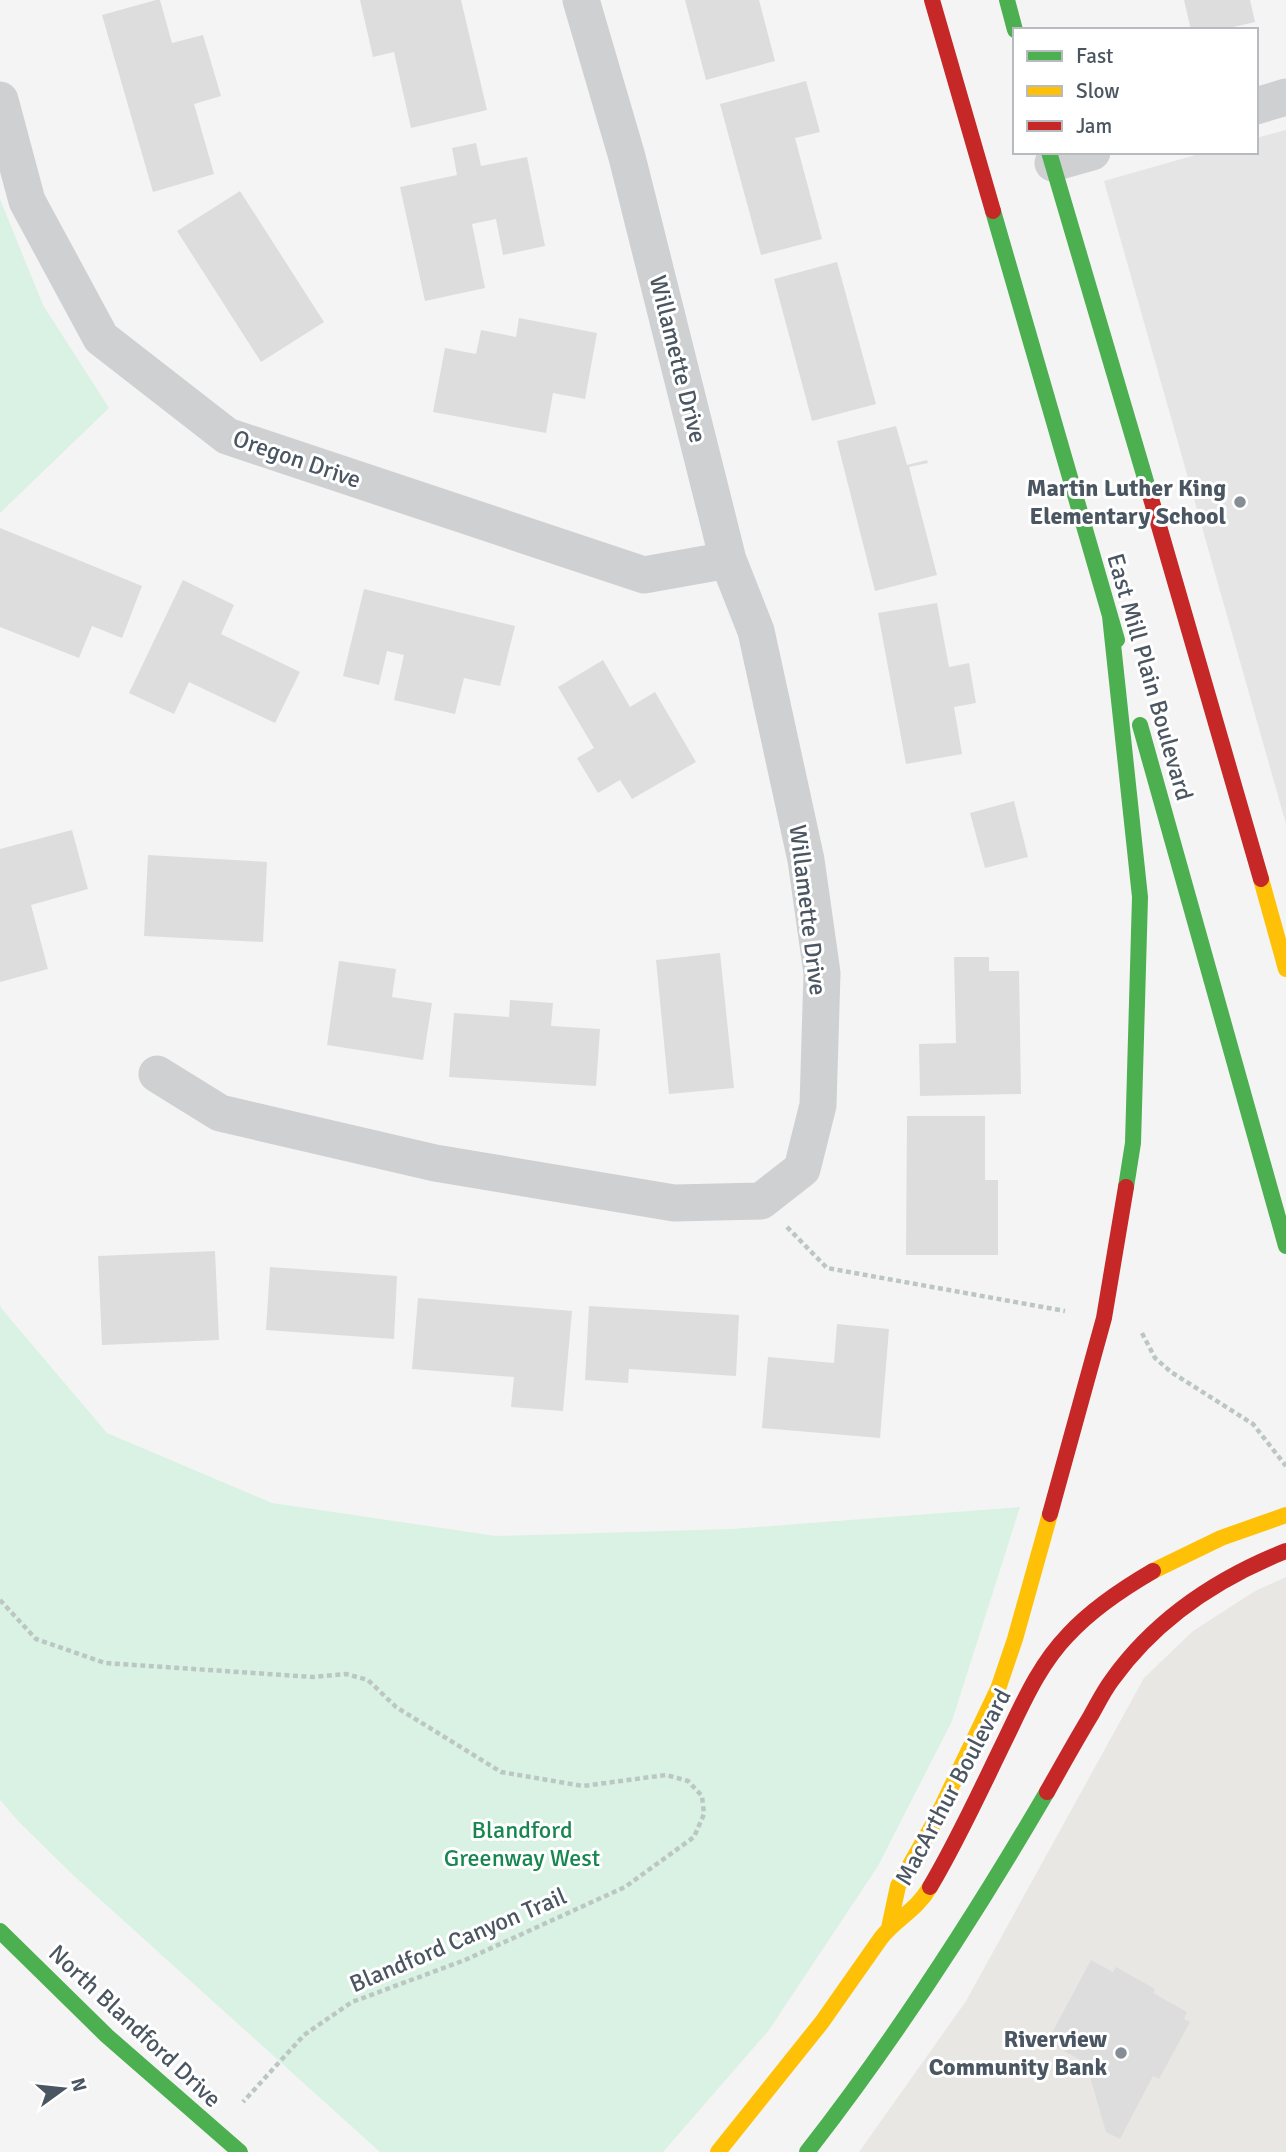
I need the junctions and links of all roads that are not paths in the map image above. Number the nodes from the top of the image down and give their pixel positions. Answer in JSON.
{"nodes":[{"id":1,"x":581,"y":0,"type":"edge"},
{"id":2,"x":932,"y":0,"type":"edge"},
{"id":3,"x":1007,"y":0,"type":"edge"},
{"id":4,"x":1014,"y":28,"type":"edge"},
{"id":5,"x":1286,"y":97,"type":"edge"},
{"id":6,"x":0,"y":100,"type":"edge"},
{"id":7,"x":1258,"y":105,"type":"edge"},
{"id":8,"x":1078,"y":154,"type":"edge"},
{"id":9,"x":1051,"y":158,"type":"edge"},
{"id":10,"x":728,"y":560,"type":"junction"},
{"id":11,"x":1110,"y":616,"type":"junction"},
{"id":12,"x":1286,"y":969,"type":"edge"},
{"id":13,"x":157,"y":1074,"type":"dead end"},
{"id":14,"x":1286,"y":1246,"type":"edge"},
{"id":15,"x":1286,"y":1515,"type":"edge"},
{"id":16,"x":1286,"y":1550,"type":"edge"},
{"id":17,"x":889,"y":1928,"type":"junction"},
{"id":18,"x":0,"y":1931,"type":"edge"},
{"id":19,"x":240,"y":2152,"type":"edge"},
{"id":20,"x":718,"y":2152,"type":"edge"},
{"id":21,"x":807,"y":2152,"type":"edge"}],
"edges":[{"from":1,"to":10,"type":"street","name":"Willamette Drive"},
{"from":2,"to":11,"type":"street","name":"East Mill Plain Boulevard"},
{"from":3,"to":4,"type":"street"},
{"from":5,"to":7,"type":"street"},
{"from":6,"to":10,"type":"street","name":"Oregon Drive"},
{"from":8,"to":9,"type":"street"},
{"from":9,"to":12,"type":"street","name":"East Mill Plain Boulevard"},
{"from":10,"to":13,"type":"street","name":"Willamette Drive"},
{"from":11,"to":14,"type":"street","name":"East Mill Plain Boulevard"},
{"from":11,"to":17,"type":"street"},
{"from":15,"to":17,"type":"street","name":"MacArthur Boulevard"},
{"from":16,"to":21,"type":"street"},
{"from":17,"to":20,"type":"street","name":"MacArthur Boulevard"},
{"from":18,"to":19,"type":"street","name":"North Blandford Drive"}]}
